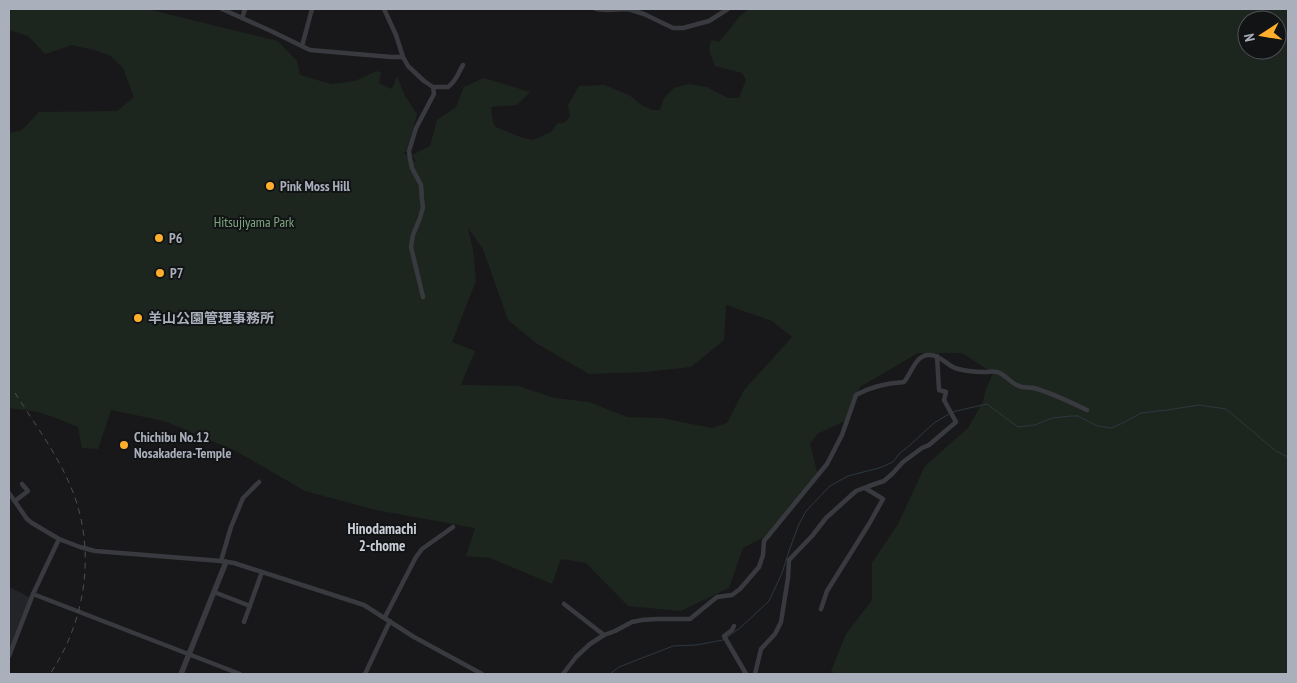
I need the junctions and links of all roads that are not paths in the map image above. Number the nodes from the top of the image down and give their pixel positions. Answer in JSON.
{"nodes":[{"id":1,"x":222,"y":9,"type":"edge"},
{"id":2,"x":245,"y":9,"type":"edge"},
{"id":3,"x":312,"y":9,"type":"edge"},
{"id":4,"x":384,"y":9,"type":"edge"},
{"id":5,"x":596,"y":9,"type":"edge"},
{"id":6,"x":728,"y":9,"type":"edge"},
{"id":7,"x":242,"y":18,"type":"junction"},
{"id":8,"x":302,"y":46,"type":"junction"},
{"id":9,"x":403,"y":56,"type":"junction"},
{"id":10,"x":463,"y":65,"type":"dead end"},
{"id":11,"x":434,"y":87,"type":"junction"},
{"id":12,"x":422,"y":297,"type":"dead end"},
{"id":13,"x":937,"y":356,"type":"junction"},
{"id":14,"x":1087,"y":410,"type":"dead end"},
{"id":15,"x":259,"y":482,"type":"dead end"},
{"id":16,"x":22,"y":484,"type":"dead end"},
{"id":17,"x":865,"y":488,"type":"junction"},
{"id":18,"x":9,"y":494,"type":"edge"},
{"id":19,"x":15,"y":501,"type":"junction"},
{"id":20,"x":453,"y":527,"type":"dead end"},
{"id":21,"x":58,"y":539,"type":"junction"},
{"id":22,"x":224,"y":562,"type":"junction"},
{"id":23,"x":262,"y":572,"type":"junction"},
{"id":24,"x":214,"y":592,"type":"junction"},
{"id":25,"x":33,"y":594,"type":"junction"},
{"id":26,"x":564,"y":604,"type":"dead end"},
{"id":27,"x":250,"y":606,"type":"junction"},
{"id":28,"x":821,"y":609,"type":"dead end"},
{"id":29,"x":385,"y":617,"type":"junction"},
{"id":30,"x":390,"y":621,"type":"junction"},
{"id":31,"x":244,"y":622,"type":"dead end"},
{"id":32,"x":734,"y":626,"type":"dead end"},
{"id":33,"x":604,"y":635,"type":"junction"},
{"id":34,"x":190,"y":654,"type":"junction"},
{"id":35,"x":9,"y":656,"type":"edge"},
{"id":36,"x":181,"y":674,"type":"edge"},
{"id":37,"x":240,"y":674,"type":"edge"},
{"id":38,"x":365,"y":674,"type":"edge"},
{"id":39,"x":482,"y":674,"type":"edge"},
{"id":40,"x":563,"y":674,"type":"edge"},
{"id":41,"x":746,"y":674,"type":"edge"},
{"id":42,"x":755,"y":674,"type":"edge"}],
"edges":[{"from":1,"to":7,"type":"street"},
{"from":2,"to":7,"type":"street"},
{"from":3,"to":8,"type":"street"},
{"from":4,"to":9,"type":"street"},
{"from":5,"to":6,"type":"street"},
{"from":7,"to":8,"type":"street"},
{"from":8,"to":9,"type":"street"},
{"from":9,"to":11,"type":"street"},
{"from":10,"to":11,"type":"street"},
{"from":11,"to":12,"type":"street"},
{"from":13,"to":14,"type":"street"},
{"from":13,"to":17,"type":"street"},
{"from":13,"to":33,"type":"street"},
{"from":15,"to":22,"type":"street"},
{"from":16,"to":19,"type":"street"},
{"from":17,"to":28,"type":"street"},
{"from":17,"to":42,"type":"street"},
{"from":18,"to":19,"type":"street"},
{"from":19,"to":21,"type":"street"},
{"from":20,"to":29,"type":"street"},
{"from":21,"to":22,"type":"street"},
{"from":21,"to":25,"type":"street"},
{"from":22,"to":23,"type":"street"},
{"from":22,"to":24,"type":"street"},
{"from":23,"to":27,"type":"street"},
{"from":23,"to":29,"type":"street"},
{"from":24,"to":27,"type":"street"},
{"from":24,"to":34,"type":"street"},
{"from":25,"to":34,"type":"street"},
{"from":25,"to":35,"type":"street"},
{"from":26,"to":33,"type":"street"},
{"from":27,"to":31,"type":"street"},
{"from":29,"to":30,"type":"street"},
{"from":30,"to":38,"type":"street"},
{"from":30,"to":39,"type":"street"},
{"from":32,"to":41,"type":"street"},
{"from":33,"to":40,"type":"street"},
{"from":34,"to":36,"type":"street"},
{"from":34,"to":37,"type":"street"}]}
